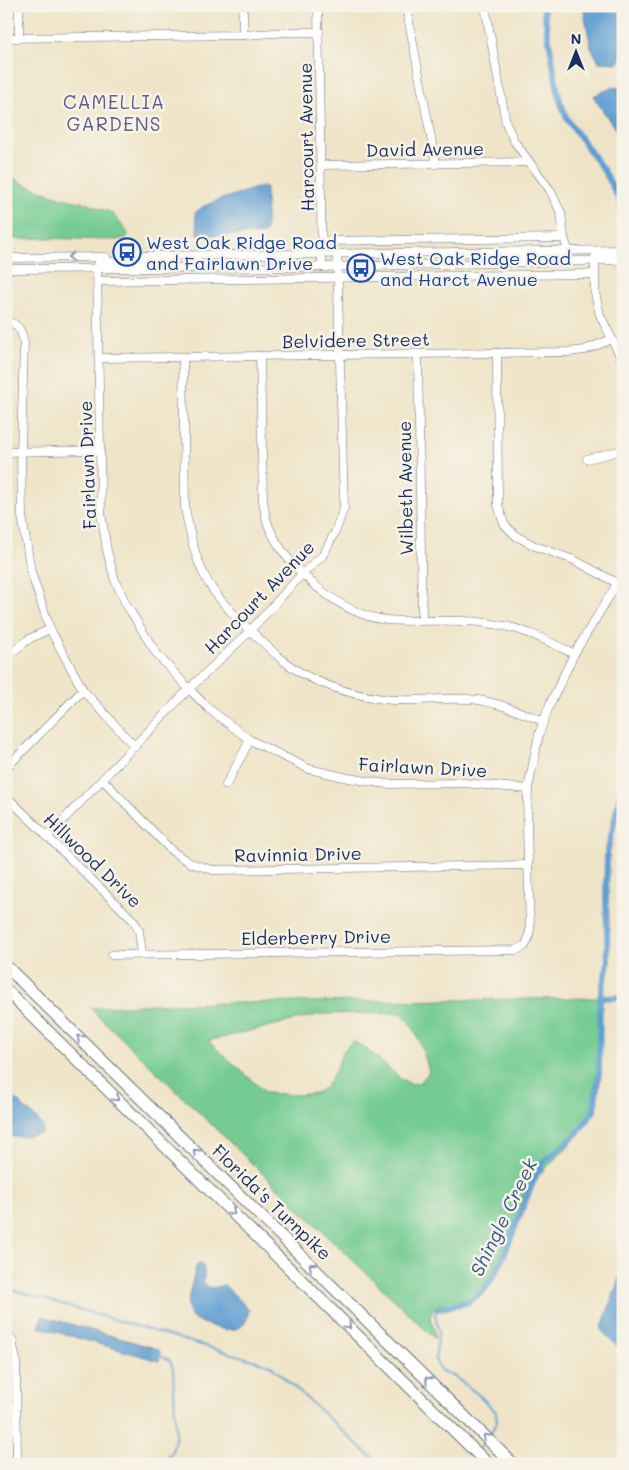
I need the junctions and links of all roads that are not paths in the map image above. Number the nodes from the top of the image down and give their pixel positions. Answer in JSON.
{"nodes":[{"id":1,"x":19,"y":6,"type":"edge"},
{"id":2,"x":243,"y":6,"type":"edge"},
{"id":3,"x":318,"y":6,"type":"edge"},
{"id":4,"x":406,"y":6,"type":"edge"},
{"id":5,"x":485,"y":6,"type":"edge"},
{"id":6,"x":319,"y":32,"type":"junction"},
{"id":7,"x":243,"y":35,"type":"junction"},
{"id":8,"x":6,"y":38,"type":"edge"},
{"id":9,"x":19,"y":38,"type":"junction"},
{"id":10,"x":529,"y":162,"type":"junction"},
{"id":11,"x":436,"y":164,"type":"junction"},
{"id":12,"x":321,"y":165,"type":"junction"},
{"id":13,"x":564,"y":238,"type":"junction"},
{"id":14,"x":322,"y":241,"type":"junction"},
{"id":15,"x":568,"y":250,"type":"junction"},
{"id":16,"x":623,"y":250,"type":"edge"},
{"id":17,"x":322,"y":253,"type":"junction"},
{"id":18,"x":337,"y":253,"type":"junction"},
{"id":19,"x":623,"y":255,"type":"edge"},
{"id":20,"x":174,"y":256,"type":"junction"},
{"id":21,"x":6,"y":258,"type":"edge"},
{"id":22,"x":623,"y":260,"type":"edge"},
{"id":23,"x":595,"y":261,"type":"junction"},
{"id":24,"x":484,"y":263,"type":"junction"},
{"id":25,"x":322,"y":266,"type":"junction"},
{"id":26,"x":338,"y":266,"type":"junction"},
{"id":27,"x":97,"y":268,"type":"junction"},
{"id":28,"x":6,"y":269,"type":"edge"},
{"id":29,"x":595,"y":274,"type":"junction"},
{"id":30,"x":338,"y":277,"type":"junction"},
{"id":31,"x":98,"y":281,"type":"junction"},
{"id":32,"x":6,"y":320,"type":"edge"},
{"id":33,"x":612,"y":339,"type":"junction"},
{"id":34,"x":497,"y":353,"type":"junction"},
{"id":35,"x":339,"y":355,"type":"junction"},
{"id":36,"x":418,"y":355,"type":"junction"},
{"id":37,"x":260,"y":356,"type":"junction"},
{"id":38,"x":99,"y":358,"type":"junction"},
{"id":39,"x":183,"y":358,"type":"junction"},
{"id":40,"x":623,"y":362,"type":"edge"},
{"id":41,"x":100,"y":450,"type":"junction"},
{"id":42,"x":623,"y":450,"type":"edge"},
{"id":43,"x":6,"y":452,"type":"edge"},
{"id":44,"x":21,"y":452,"type":"junction"},
{"id":45,"x":587,"y":459,"type":"dead end"},
{"id":46,"x":302,"y":574,"type":"junction"},
{"id":47,"x":623,"y":574,"type":"edge"},
{"id":48,"x":617,"y":583,"type":"junction"},
{"id":49,"x":422,"y":620,"type":"junction"},
{"id":50,"x":50,"y":629,"type":"junction"},
{"id":51,"x":250,"y":631,"type":"junction"},
{"id":52,"x":574,"y":654,"type":"junction"},
{"id":53,"x":6,"y":657,"type":"edge"},
{"id":54,"x":189,"y":689,"type":"junction"},
{"id":55,"x":83,"y":690,"type":"junction"},
{"id":56,"x":543,"y":721,"type":"junction"},
{"id":57,"x":250,"y":740,"type":"junction"},
{"id":58,"x":135,"y":746,"type":"junction"},
{"id":59,"x":6,"y":768,"type":"edge"},
{"id":60,"x":103,"y":780,"type":"junction"},
{"id":61,"x":226,"y":784,"type":"dead end"},
{"id":62,"x":528,"y":789,"type":"junction"},
{"id":63,"x":6,"y":796,"type":"edge"},
{"id":64,"x":47,"y":837,"type":"junction"},
{"id":65,"x":528,"y":865,"type":"junction"},
{"id":66,"x":142,"y":954,"type":"junction"},
{"id":67,"x":112,"y":955,"type":"dead end"},
{"id":68,"x":6,"y":966,"type":"edge"},
{"id":69,"x":6,"y":990,"type":"edge"},
{"id":70,"x":6,"y":1327,"type":"edge"},
{"id":71,"x":511,"y":1462,"type":"edge"},
{"id":72,"x":17,"y":1464,"type":"edge"},
{"id":73,"x":488,"y":1464,"type":"edge"}],
"edges":[{"from":1,"to":9,"type":"street"},
{"from":2,"to":7,"type":"street"},
{"from":3,"to":6,"type":"street","name":"Harcourt Avenue"},
{"from":4,"to":11,"type":"street"},
{"from":5,"to":10,"type":"street"},
{"from":6,"to":7,"type":"street"},
{"from":6,"to":12,"type":"street","name":"Harcourt Avenue"},
{"from":7,"to":9,"type":"street"},
{"from":8,"to":9,"type":"street"},
{"from":10,"to":11,"type":"street","name":"David Avenue"},
{"from":10,"to":13,"type":"street"},
{"from":11,"to":12,"type":"street","name":"David Avenue"},
{"from":12,"to":14,"type":"street","name":"Harcourt Avenue"},
{"from":13,"to":14,"type":"street"},
{"from":13,"to":15,"type":"street"},
{"from":14,"to":17,"type":"street","name":"Harcourt Avenue"},
{"from":15,"to":16,"type":"street"},
{"from":15,"to":18,"type":"street"},
{"from":15,"to":24,"type":"street"},
{"from":17,"to":18,"type":"street"},
{"from":17,"to":20,"type":"street"},
{"from":17,"to":25,"type":"street","name":"Harcourt Avenue"},
{"from":18,"to":26,"type":"street","name":"Harcourt Avenue"},
{"from":19,"to":23,"type":"street"},
{"from":20,"to":21,"type":"street","one_way":true},
{"from":20,"to":27,"type":"street"},
{"from":22,"to":23,"type":"street"},
{"from":23,"to":24,"type":"street"},
{"from":23,"to":29,"type":"street"},
{"from":24,"to":26,"type":"street"},
{"from":25,"to":26,"type":"street"},
{"from":25,"to":27,"type":"street"},
{"from":26,"to":30,"type":"street","name":"Harcourt Avenue"},
{"from":27,"to":28,"type":"street"},
{"from":27,"to":31,"type":"street","name":"Fairlawn Drive"},
{"from":29,"to":30,"type":"street"},
{"from":29,"to":33,"type":"street"},
{"from":30,"to":31,"type":"street"},
{"from":30,"to":35,"type":"street","name":"Harcourt Avenue"},
{"from":31,"to":38,"type":"street","name":"Fairlawn Drive"},
{"from":32,"to":44,"type":"street"},
{"from":33,"to":34,"type":"street","name":"Belvidere Street"},
{"from":33,"to":40,"type":"street"},
{"from":34,"to":36,"type":"street","name":"Belvidere Street"},
{"from":34,"to":48,"type":"street"},
{"from":35,"to":36,"type":"street","name":"Belvidere Street"},
{"from":35,"to":37,"type":"street","name":"Belvidere Street"},
{"from":35,"to":46,"type":"street","name":"Harcourt Avenue"},
{"from":36,"to":49,"type":"street","name":"Wilbeth Avenue"},
{"from":37,"to":39,"type":"street","name":"Belvidere Street"},
{"from":37,"to":46,"type":"street"},
{"from":38,"to":39,"type":"street","name":"Belvidere Street"},
{"from":38,"to":41,"type":"street","name":"Fairlawn Drive"},
{"from":39,"to":51,"type":"street"},
{"from":41,"to":44,"type":"street"},
{"from":41,"to":54,"type":"street","name":"Fairlawn Drive"},
{"from":42,"to":45,"type":"street"},
{"from":43,"to":44,"type":"street"},
{"from":44,"to":50,"type":"street"},
{"from":46,"to":49,"type":"street"},
{"from":46,"to":51,"type":"street","name":"Harcourt Avenue"},
{"from":47,"to":48,"type":"street"},
{"from":48,"to":52,"type":"street"},
{"from":49,"to":52,"type":"street"},
{"from":50,"to":53,"type":"street"},
{"from":50,"to":55,"type":"street"},
{"from":51,"to":54,"type":"street","name":"Harcourt Avenue"},
{"from":51,"to":56,"type":"street"},
{"from":52,"to":56,"type":"street"},
{"from":54,"to":57,"type":"street","name":"Fairlawn Drive"},
{"from":54,"to":58,"type":"street","name":"Harcourt Avenue"},
{"from":55,"to":58,"type":"street"},
{"from":55,"to":59,"type":"street"},
{"from":56,"to":62,"type":"street"},
{"from":57,"to":61,"type":"street"},
{"from":57,"to":62,"type":"street","name":"Fairlawn Drive"},
{"from":58,"to":60,"type":"street","name":"Harcourt Avenue"},
{"from":60,"to":64,"type":"street","name":"Harcourt Avenue"},
{"from":60,"to":65,"type":"street","name":"Ravinnia Drive"},
{"from":62,"to":65,"type":"street"},
{"from":63,"to":64,"type":"street","name":"Hillwood Drive"},
{"from":64,"to":66,"type":"street","name":"Hillwood Drive"},
{"from":65,"to":66,"type":"street","name":"Elderberry Drive"},
{"from":66,"to":67,"type":"street","name":"Elderberry Drive"},
{"from":71,"to":68,"type":"highway","name":"Florida's Turnpike","one_way":true},
{"from":69,"to":73,"type":"highway","name":"Florida's Turnpike","one_way":true},
{"from":70,"to":72,"type":"street"}]}
